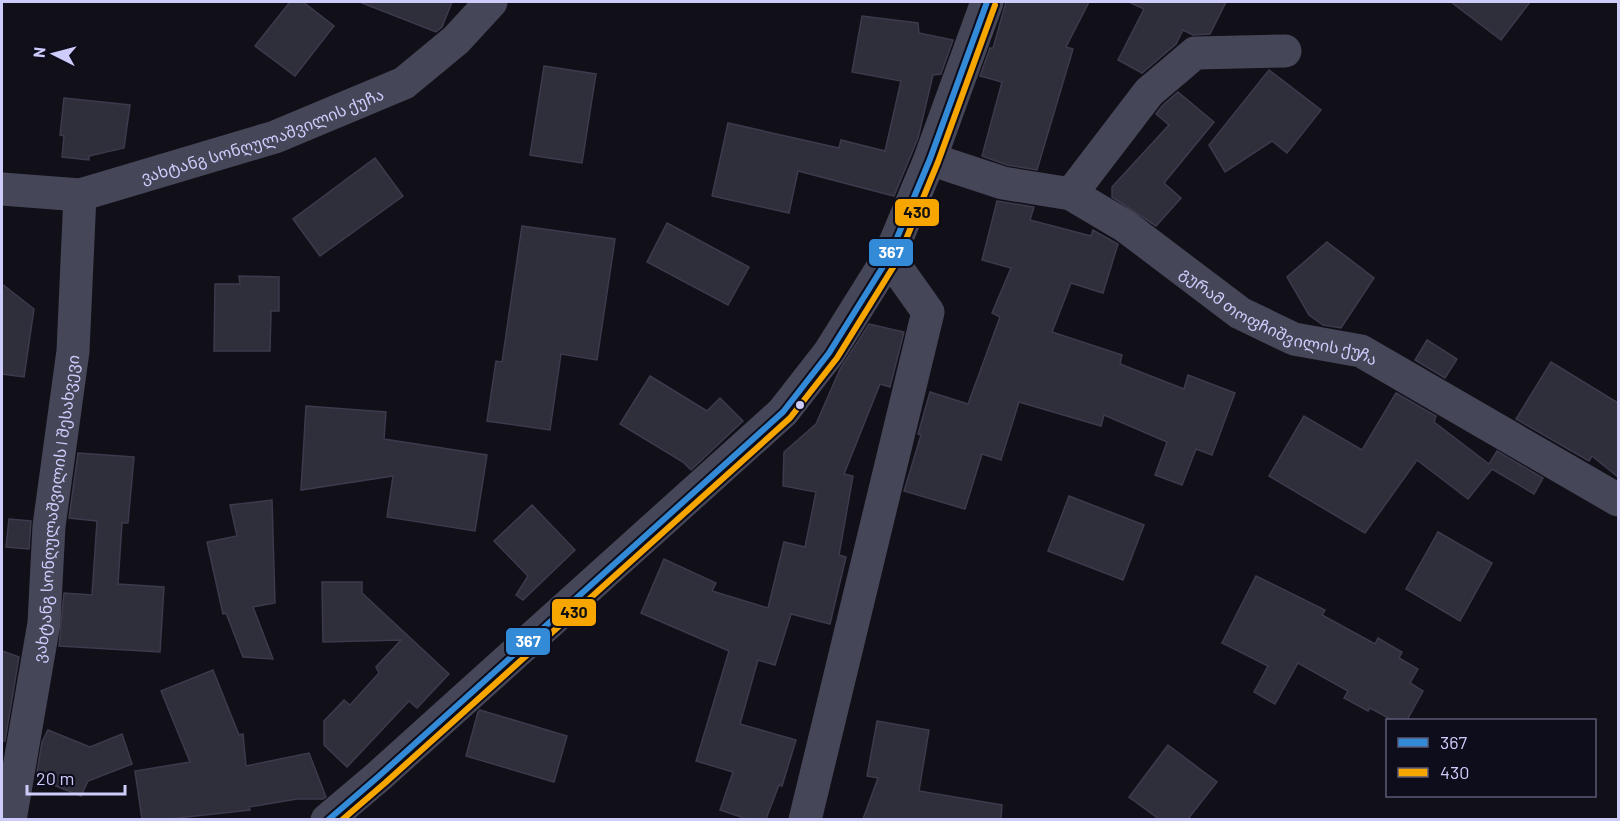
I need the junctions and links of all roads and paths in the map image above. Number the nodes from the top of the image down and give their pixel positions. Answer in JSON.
{"nodes":[{"id":1,"x":491,"y":2,"type":"edge"},
{"id":2,"x":987,"y":2,"type":"edge"},
{"id":3,"x":1285,"y":51,"type":"dead end"},
{"id":4,"x":930,"y":159,"type":"junction"},
{"id":5,"x":2,"y":189,"type":"edge"},
{"id":6,"x":1071,"y":194,"type":"junction"},
{"id":7,"x":80,"y":195,"type":"junction"},
{"id":8,"x":889,"y":258,"type":"junction"},
{"id":9,"x":1618,"y":500,"type":"edge"},
{"id":10,"x":10,"y":819,"type":"edge"},
{"id":11,"x":327,"y":819,"type":"edge"},
{"id":12,"x":805,"y":819,"type":"edge"}],
"edges":[{"from":1,"to":7,"type":"street","name":"ვახტანგ სონღულაშვილის ქუჩა"},
{"from":2,"to":4,"type":"street"},
{"from":3,"to":6,"type":"street"},
{"from":4,"to":6,"type":"street","name":"გურამ თოფჩიშვილის ქუჩა"},
{"from":4,"to":8,"type":"street"},
{"from":5,"to":7,"type":"street","name":"ვახტანგ სონღულაშვილის ქუჩა"},
{"from":6,"to":9,"type":"street","name":"გურამ თოფჩიშვილის ქუჩა"},
{"from":7,"to":10,"type":"street","name":"ვახტანგ სონღულაშვილის I შესახვევი"},
{"from":8,"to":11,"type":"street"},
{"from":8,"to":12,"type":"street"}]}
